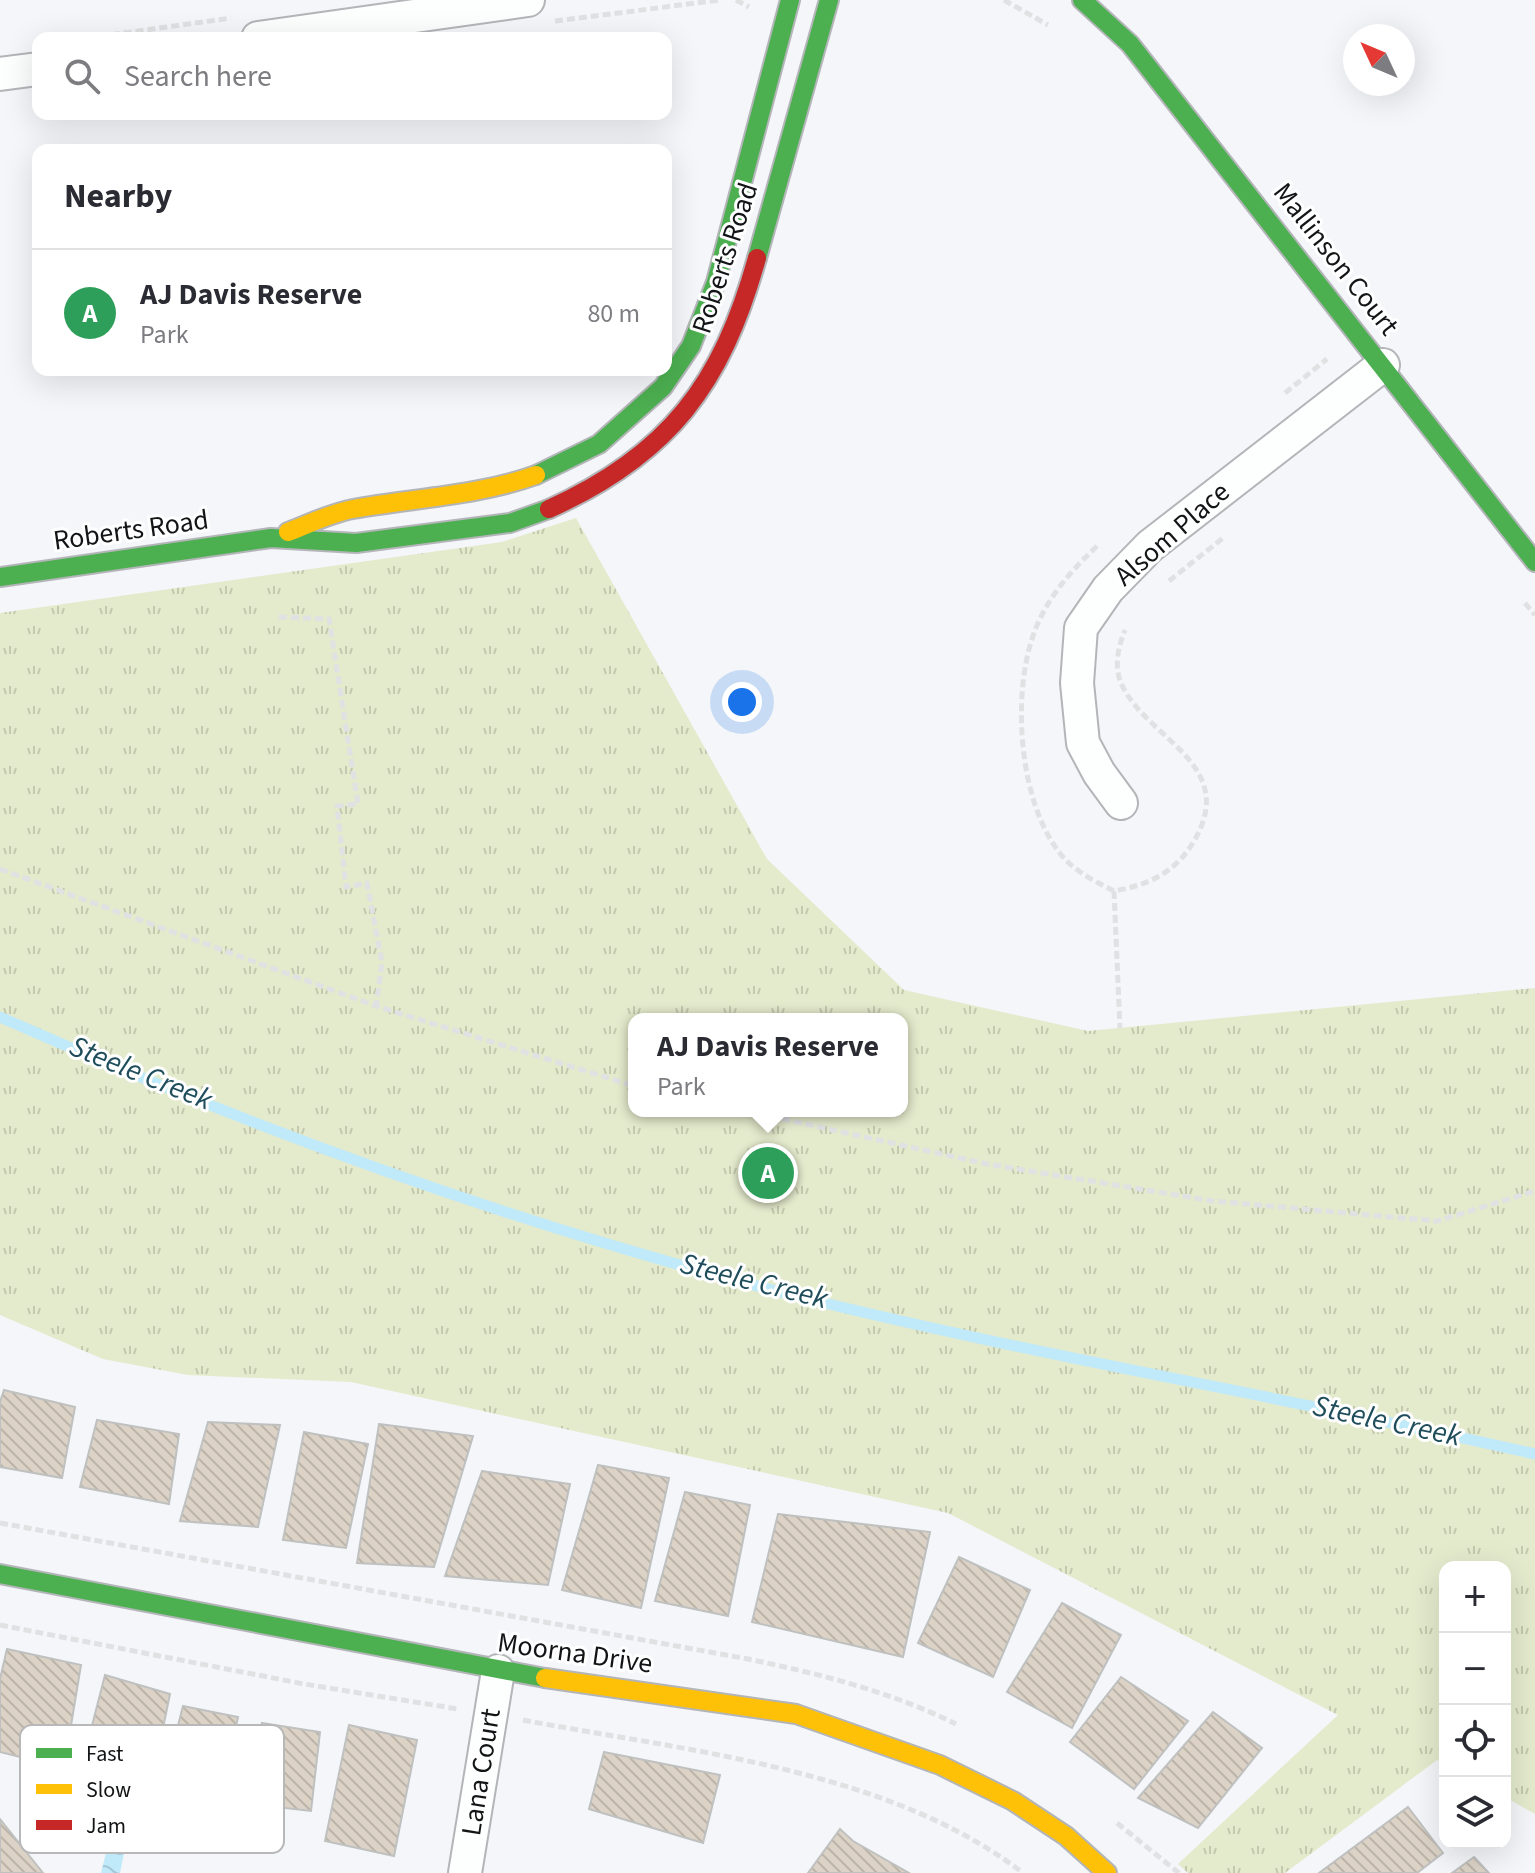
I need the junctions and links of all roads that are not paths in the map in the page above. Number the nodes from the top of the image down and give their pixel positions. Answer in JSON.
{"nodes":[{"id":1,"x":790,"y":0,"type":"edge"},
{"id":2,"x":829,"y":0,"type":"edge"},
{"id":3,"x":1082,"y":0,"type":"edge"},
{"id":4,"x":535,"y":12,"type":"edge"},
{"id":5,"x":252,"y":27,"type":"edge"},
{"id":6,"x":32,"y":70,"type":"edge"},
{"id":7,"x":0,"y":74,"type":"edge"},
{"id":8,"x":1383,"y":365,"type":"junction"},
{"id":9,"x":672,"y":374,"type":"edge"},
{"id":10,"x":671,"y":376,"type":"edge"},
{"id":11,"x":271,"y":538,"type":"junction"},
{"id":12,"x":1535,"y":562,"type":"edge"},
{"id":13,"x":0,"y":577,"type":"edge"},
{"id":14,"x":1121,"y":803,"type":"dead end"},
{"id":15,"x":0,"y":1574,"type":"edge"},
{"id":16,"x":498,"y":1671,"type":"junction"},
{"id":17,"x":465,"y":1873,"type":"edge"},
{"id":18,"x":1107,"y":1873,"type":"edge"}],
"edges":[{"from":1,"to":9,"type":"street","name":"Roberts Road"},
{"from":2,"to":11,"type":"street","name":"Roberts Road"},
{"from":3,"to":8,"type":"street","name":"Mallinson Court"},
{"from":4,"to":5,"type":"street"},
{"from":6,"to":7,"type":"street"},
{"from":8,"to":12,"type":"street","name":"Mallinson Court"},
{"from":8,"to":14,"type":"street","name":"Alsom Place"},
{"from":10,"to":11,"type":"street","name":"Roberts Road"},
{"from":11,"to":13,"type":"street","name":"Roberts Road"},
{"from":15,"to":16,"type":"street","name":"Moorna Drive"},
{"from":16,"to":17,"type":"street","name":"Lana Court"},
{"from":16,"to":18,"type":"street","name":"Moorna Drive"}]}
